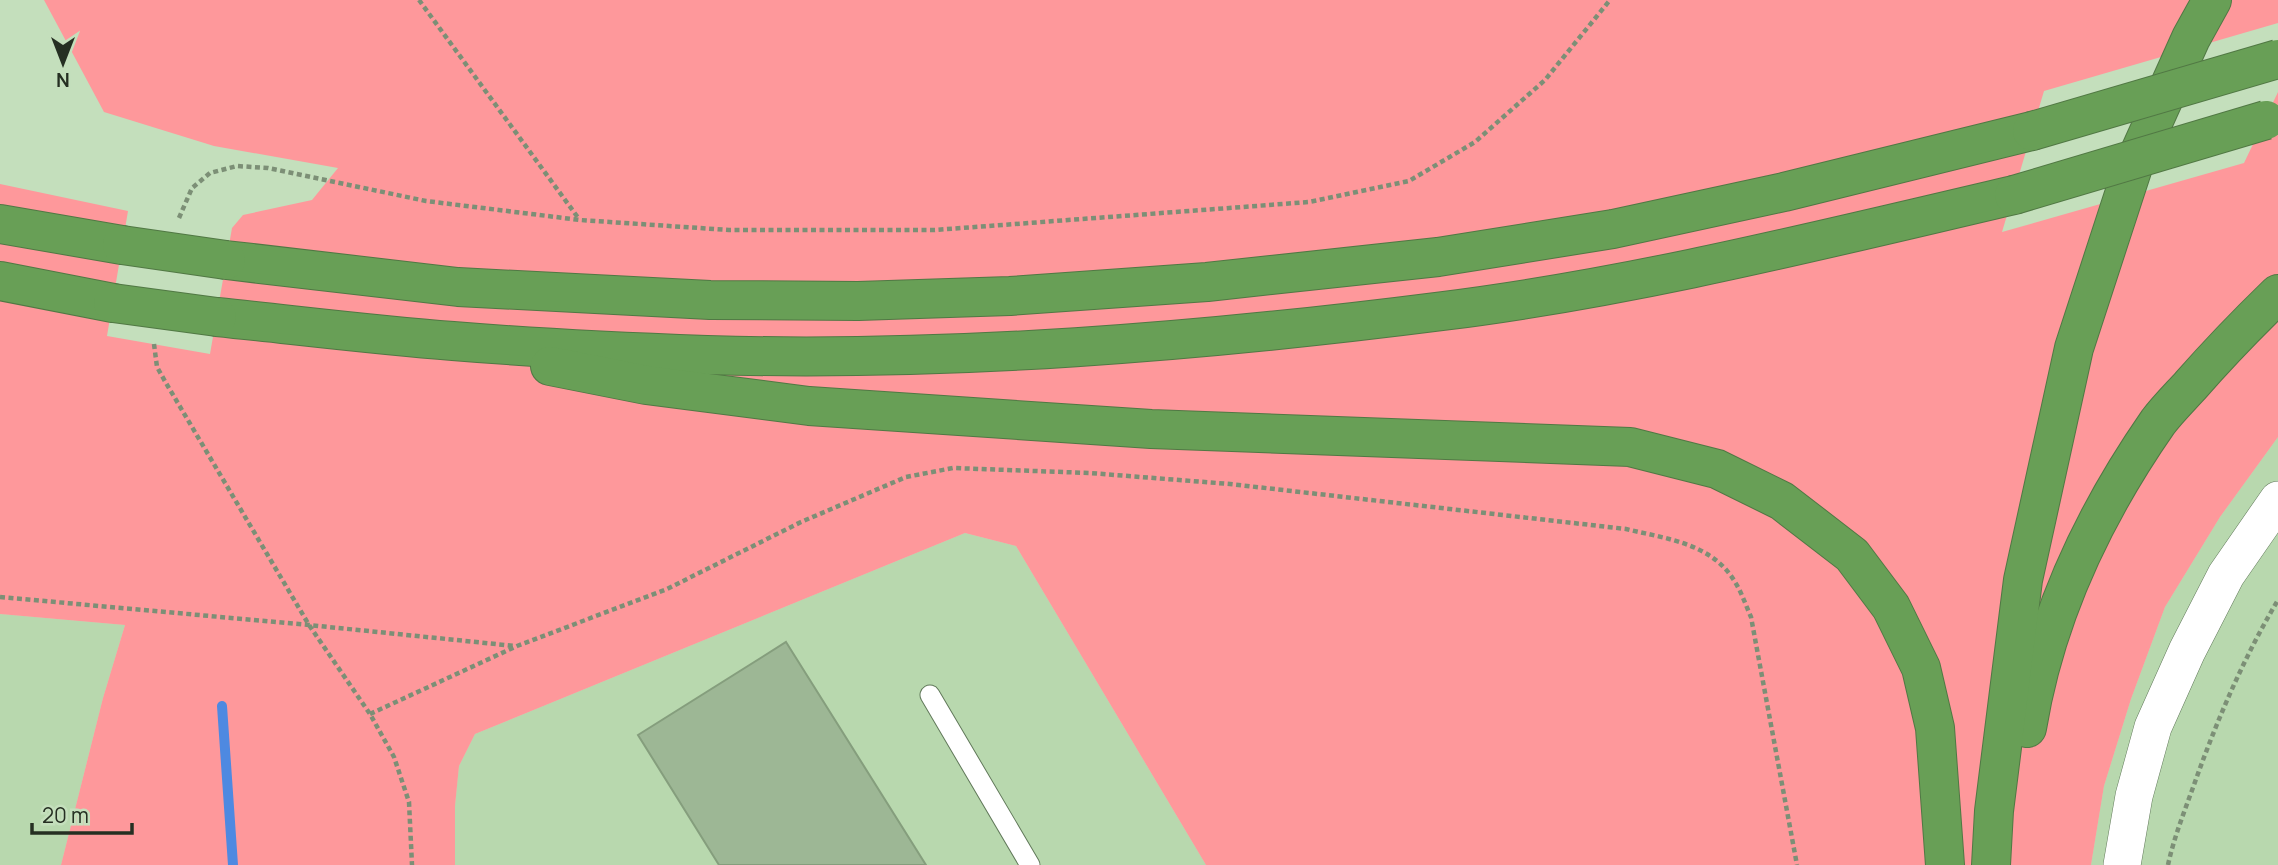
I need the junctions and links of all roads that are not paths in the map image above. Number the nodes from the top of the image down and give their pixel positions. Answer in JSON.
{"nodes":[{"id":1,"x":2184,"y":0,"type":"edge"},
{"id":2,"x":2212,"y":0,"type":"edge"},
{"id":3,"x":2278,"y":59,"type":"edge"},
{"id":4,"x":2272,"y":118,"type":"edge"},
{"id":5,"x":0,"y":224,"type":"edge"},
{"id":6,"x":0,"y":281,"type":"edge"},
{"id":7,"x":2278,"y":294,"type":"edge"},
{"id":8,"x":453,"y":341,"type":"junction"},
{"id":9,"x":2278,"y":500,"type":"edge"},
{"id":10,"x":930,"y":695,"type":"dead end"},
{"id":11,"x":1030,"y":865,"type":"edge"},
{"id":12,"x":1945,"y":865,"type":"edge"},
{"id":13,"x":1966,"y":865,"type":"edge"},
{"id":14,"x":1992,"y":865,"type":"edge"},
{"id":15,"x":2007,"y":865,"type":"edge"},
{"id":16,"x":2122,"y":865,"type":"edge"}],
"edges":[{"from":1,"to":13,"type":"highway"},
{"from":2,"to":14,"type":"highway"},
{"from":3,"to":5,"type":"highway","bridge":true},
{"from":4,"to":8,"type":"highway","bridge":true},
{"from":6,"to":8,"type":"highway","bridge":true},
{"from":7,"to":15,"type":"highway"},
{"from":8,"to":12,"type":"highway"},
{"from":9,"to":16,"type":"street"},
{"from":10,"to":11,"type":"lane"}]}
